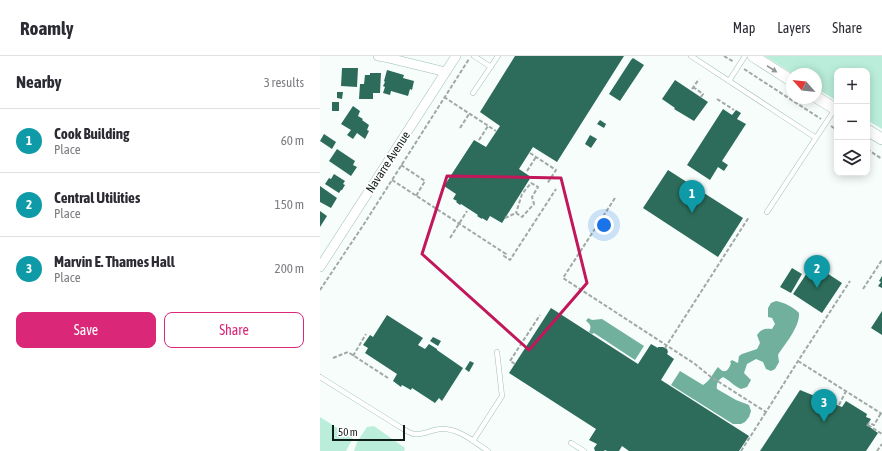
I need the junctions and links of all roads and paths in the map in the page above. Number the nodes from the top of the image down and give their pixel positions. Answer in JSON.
{"nodes":[{"id":1,"x":378,"y":56,"type":"edge"},
{"id":2,"x":384,"y":56,"type":"edge"},
{"id":3,"x":456,"y":56,"type":"edge"},
{"id":4,"x":471,"y":56,"type":"edge"},
{"id":5,"x":474,"y":56,"type":"edge"},
{"id":6,"x":498,"y":56,"type":"edge"},
{"id":7,"x":691,"y":56,"type":"edge"},
{"id":8,"x":724,"y":56,"type":"edge"},
{"id":9,"x":745,"y":56,"type":"edge"},
{"id":10,"x":753,"y":56,"type":"edge"},
{"id":11,"x":739,"y":66,"type":"junction"},
{"id":12,"x":490,"y":67,"type":"junction"},
{"id":13,"x":446,"y":72,"type":"junction"},
{"id":14,"x":786,"y":77,"type":"edge"},
{"id":15,"x":699,"y":79,"type":"dead end"},
{"id":16,"x":729,"y":81,"type":"junction"},
{"id":17,"x":473,"y":93,"type":"dead end"},
{"id":18,"x":701,"y":96,"type":"dead end"},
{"id":19,"x":444,"y":98,"type":"junction"},
{"id":20,"x":717,"y":99,"type":"dead end"},
{"id":21,"x":822,"y":101,"type":"edge"},
{"id":22,"x":834,"y":109,"type":"edge"},
{"id":23,"x":734,"y":110,"type":"dead end"},
{"id":24,"x":834,"y":113,"type":"edge"},
{"id":25,"x":469,"y":114,"type":"junction"},
{"id":26,"x":826,"y":123,"type":"junction"},
{"id":27,"x":488,"y":126,"type":"junction"},
{"id":28,"x":460,"y":128,"type":"dead end"},
{"id":29,"x":834,"y":128,"type":"edge"},
{"id":30,"x":496,"y":131,"type":"dead end"},
{"id":31,"x":870,"y":132,"type":"edge"},
{"id":32,"x":816,"y":138,"type":"junction"},
{"id":33,"x":882,"y":139,"type":"edge"},
{"id":34,"x":479,"y":140,"type":"dead end"},
{"id":35,"x":870,"y":151,"type":"edge"},
{"id":36,"x":530,"y":153,"type":"dead end"},
{"id":37,"x":536,"y":157,"type":"junction"},
{"id":38,"x":882,"y":159,"type":"edge"},
{"id":39,"x":401,"y":165,"type":"junction"},
{"id":40,"x":527,"y":171,"type":"dead end"},
{"id":41,"x":392,"y":180,"type":"junction"},
{"id":42,"x":547,"y":184,"type":"dead end"},
{"id":43,"x":556,"y":189,"type":"dead end"},
{"id":44,"x":416,"y":196,"type":"junction"},
{"id":45,"x":615,"y":198,"type":"dead end"},
{"id":46,"x":467,"y":211,"type":"dead end"},
{"id":47,"x":767,"y":212,"type":"dead end"},
{"id":48,"x":516,"y":213,"type":"junction"},
{"id":49,"x":749,"y":217,"type":"dead end"},
{"id":50,"x":505,"y":218,"type":"dead end"},
{"id":51,"x":459,"y":224,"type":"junction"},
{"id":52,"x":450,"y":238,"type":"dead end"},
{"id":53,"x":731,"y":238,"type":"dead end"},
{"id":54,"x":734,"y":240,"type":"junction"},
{"id":55,"x":882,"y":260,"type":"edge"},
{"id":56,"x":320,"y":267,"type":"edge"},
{"id":57,"x":850,"y":281,"type":"dead end"},
{"id":58,"x":320,"y":290,"type":"edge"},
{"id":59,"x":864,"y":290,"type":"dead end"},
{"id":60,"x":540,"y":315,"type":"dead end"},
{"id":61,"x":366,"y":334,"type":"dead end"},
{"id":62,"x":666,"y":346,"type":"junction"},
{"id":63,"x":496,"y":352,"type":"dead end"},
{"id":64,"x":353,"y":356,"type":"junction"},
{"id":65,"x":333,"y":358,"type":"dead end"},
{"id":66,"x":798,"y":361,"type":"junction"},
{"id":67,"x":515,"y":364,"type":"dead end"},
{"id":68,"x":320,"y":377,"type":"edge"},
{"id":69,"x":388,"y":378,"type":"dead end"},
{"id":70,"x":846,"y":391,"type":"junction"},
{"id":71,"x":839,"y":406,"type":"dead end"},
{"id":72,"x":766,"y":412,"type":"junction"},
{"id":73,"x":881,"y":413,"type":"edge"},
{"id":74,"x":882,"y":434,"type":"edge"},
{"id":75,"x":473,"y":441,"type":"junction"},
{"id":76,"x":571,"y":443,"type":"dead end"},
{"id":77,"x":882,"y":444,"type":"edge"},
{"id":78,"x":488,"y":451,"type":"edge"},
{"id":79,"x":584,"y":451,"type":"edge"},
{"id":80,"x":741,"y":451,"type":"edge"},
{"id":81,"x":877,"y":451,"type":"edge"}],
"edges":[{"from":1,"to":2,"type":"street"},
{"from":2,"to":13,"type":"street"},
{"from":3,"to":13,"type":"street","name":"Navarre Avenue"},
{"from":4,"to":19,"type":"path"},
{"from":5,"to":12,"type":"lane"},
{"from":6,"to":12,"type":"lane"},
{"from":7,"to":16,"type":"lane"},
{"from":8,"to":11,"type":"path"},
{"from":9,"to":11,"type":"lane"},
{"from":10,"to":14,"type":"street","one_way":true},
{"from":11,"to":16,"type":"lane"},
{"from":11,"to":26,"type":"path"},
{"from":12,"to":17,"type":"lane"},
{"from":13,"to":56,"type":"street","name":"Navarre Avenue"},
{"from":15,"to":18,"type":"path"},
{"from":16,"to":32,"type":"lane"},
{"from":19,"to":25,"type":"path"},
{"from":19,"to":39,"type":"path"},
{"from":20,"to":23,"type":"path"},
{"from":21,"to":22,"type":"street"},
{"from":24,"to":26,"type":"lane"},
{"from":25,"to":27,"type":"path"},
{"from":25,"to":28,"type":"path"},
{"from":26,"to":29,"type":"path"},
{"from":26,"to":32,"type":"lane"},
{"from":27,"to":30,"type":"path"},
{"from":27,"to":34,"type":"path"},
{"from":31,"to":33,"type":"street"},
{"from":32,"to":47,"type":"lane"},
{"from":35,"to":38,"type":"path"},
{"from":36,"to":37,"type":"path"},
{"from":37,"to":40,"type":"path"},
{"from":37,"to":42,"type":"path"},
{"from":39,"to":41,"type":"path"},
{"from":39,"to":44,"type":"path"},
{"from":41,"to":44,"type":"path"},
{"from":41,"to":58,"type":"path"},
{"from":43,"to":51,"type":"path"},
{"from":44,"to":51,"type":"path"},
{"from":45,"to":62,"type":"path"},
{"from":46,"to":51,"type":"path"},
{"from":48,"to":48,"type":"path"},
{"from":48,"to":50,"type":"path"},
{"from":49,"to":54,"type":"path"},
{"from":51,"to":52,"type":"path"},
{"from":53,"to":54,"type":"path"},
{"from":54,"to":62,"type":"path"},
{"from":55,"to":59,"type":"path"},
{"from":57,"to":66,"type":"path"},
{"from":60,"to":67,"type":"path"},
{"from":61,"to":64,"type":"path"},
{"from":62,"to":72,"type":"path"},
{"from":63,"to":75,"type":"lane"},
{"from":64,"to":65,"type":"path"},
{"from":64,"to":69,"type":"path"},
{"from":66,"to":70,"type":"path"},
{"from":66,"to":72,"type":"path"},
{"from":68,"to":75,"type":"lane"},
{"from":70,"to":71,"type":"path"},
{"from":70,"to":73,"type":"path"},
{"from":72,"to":80,"type":"path"},
{"from":73,"to":74,"type":"path"},
{"from":75,"to":78,"type":"lane"},
{"from":76,"to":79,"type":"lane"},
{"from":77,"to":81,"type":"path"}]}
